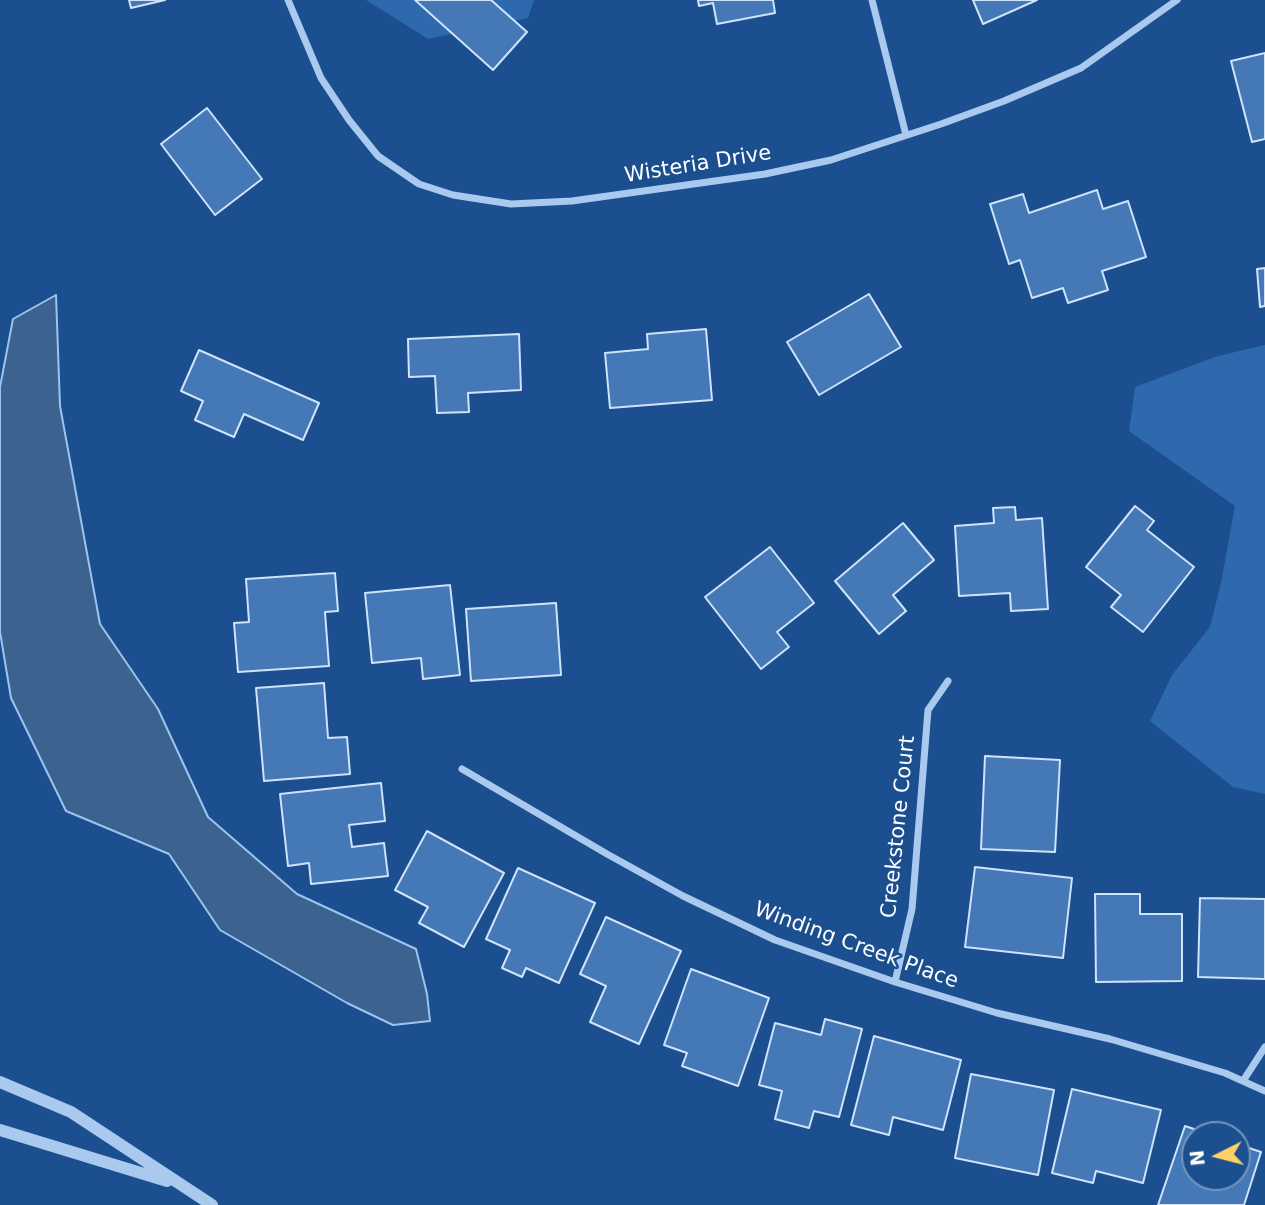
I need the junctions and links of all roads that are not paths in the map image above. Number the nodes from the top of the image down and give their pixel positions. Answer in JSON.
{"nodes":[{"id":1,"x":288,"y":0,"type":"edge"},
{"id":2,"x":872,"y":0,"type":"edge"},
{"id":3,"x":1177,"y":0,"type":"edge"},
{"id":4,"x":906,"y":135,"type":"junction"},
{"id":5,"x":948,"y":681,"type":"dead end"},
{"id":6,"x":462,"y":769,"type":"dead end"},
{"id":7,"x":895,"y":982,"type":"junction"},
{"id":8,"x":1265,"y":1048,"type":"edge"},
{"id":9,"x":1243,"y":1081,"type":"junction"},
{"id":10,"x":0,"y":1082,"type":"edge"},
{"id":11,"x":1265,"y":1091,"type":"edge"},
{"id":12,"x":0,"y":1130,"type":"edge"},
{"id":13,"x":181,"y":1185,"type":"junction"},
{"id":14,"x":212,"y":1205,"type":"edge"}],
"edges":[{"from":1,"to":4,"type":"street","name":"Wisteria Drive"},
{"from":2,"to":4,"type":"street"},
{"from":3,"to":4,"type":"street","name":"Wisteria Drive"},
{"from":5,"to":7,"type":"street","name":"Creekstone Court"},
{"from":6,"to":7,"type":"street","name":"Winding Creek Place"},
{"from":7,"to":9,"type":"street","name":"Winding Creek Place"},
{"from":8,"to":9,"type":"street"},
{"from":9,"to":11,"type":"street","name":"Winding Creek Place"},
{"from":10,"to":13,"type":"street"},
{"from":12,"to":13,"type":"street"},
{"from":13,"to":14,"type":"street"}]}
